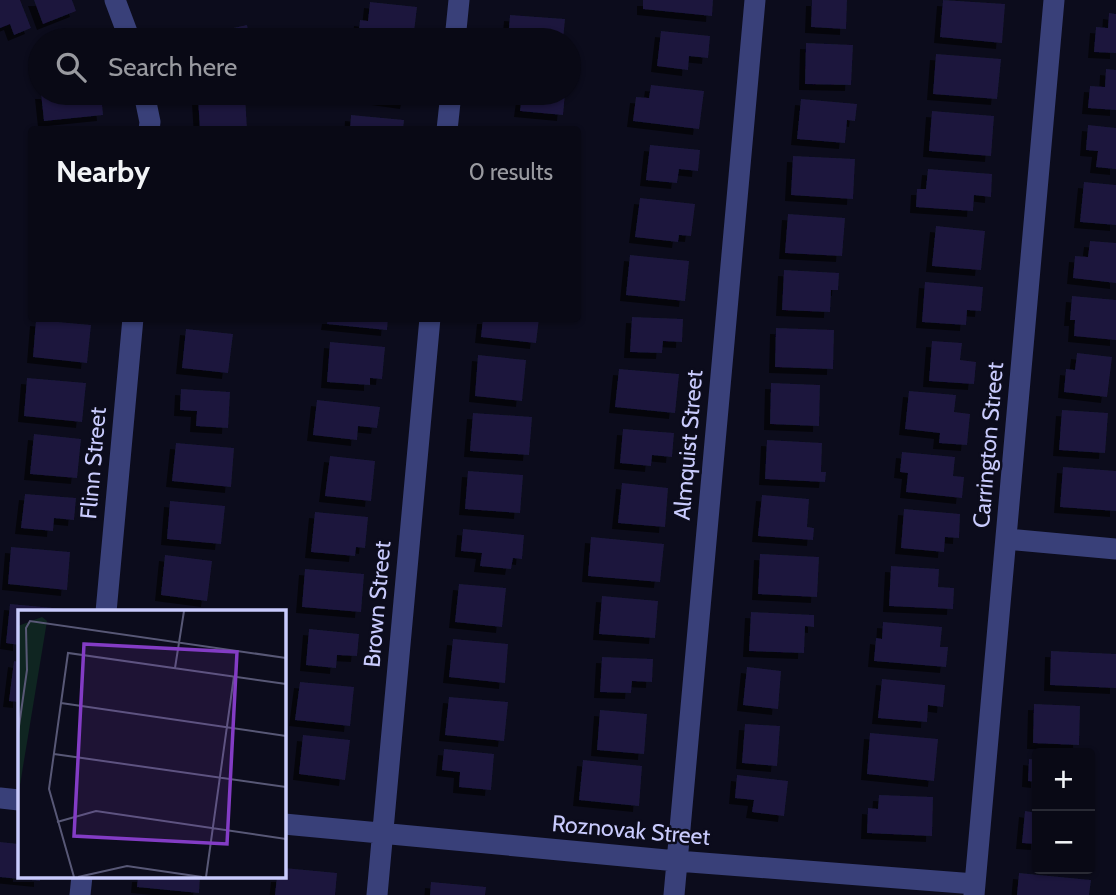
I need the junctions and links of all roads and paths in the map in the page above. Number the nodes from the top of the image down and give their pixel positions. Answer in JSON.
{"nodes":[{"id":1,"x":115,"y":0,"type":"edge"},
{"id":2,"x":459,"y":0,"type":"edge"},
{"id":3,"x":755,"y":0,"type":"edge"},
{"id":4,"x":1054,"y":0,"type":"edge"},
{"id":5,"x":126,"y":28,"type":"edge"},
{"id":6,"x":456,"y":28,"type":"edge"},
{"id":7,"x":146,"y":105,"type":"edge"},
{"id":8,"x":449,"y":105,"type":"edge"},
{"id":9,"x":148,"y":126,"type":"edge"},
{"id":10,"x":447,"y":126,"type":"edge"},
{"id":11,"x":133,"y":322,"type":"edge"},
{"id":12,"x":430,"y":322,"type":"edge"},
{"id":13,"x":1006,"y":539,"type":"junction"},
{"id":14,"x":1116,"y":549,"type":"edge"},
{"id":15,"x":106,"y":610,"type":"edge"},
{"id":16,"x":0,"y":798,"type":"edge"},
{"id":17,"x":18,"y":800,"type":"edge"},
{"id":18,"x":285,"y":824,"type":"edge"},
{"id":19,"x":382,"y":834,"type":"junction"},
{"id":20,"x":677,"y":861,"type":"junction"},
{"id":21,"x":974,"y":889,"type":"edge"},
{"id":22,"x":377,"y":895,"type":"edge"},
{"id":23,"x":674,"y":895,"type":"edge"}],
"edges":[{"from":1,"to":5,"type":"street"},
{"from":2,"to":6,"type":"street"},
{"from":3,"to":20,"type":"street","name":"Almquist Street"},
{"from":4,"to":13,"type":"street","name":"Carrington Street"},
{"from":7,"to":9,"type":"street"},
{"from":8,"to":10,"type":"street"},
{"from":11,"to":15,"type":"street","name":"Flinn Street"},
{"from":12,"to":19,"type":"street","name":"Brown Street"},
{"from":13,"to":14,"type":"street"},
{"from":13,"to":21,"type":"street","name":"Carrington Street"},
{"from":16,"to":17,"type":"street"},
{"from":18,"to":19,"type":"street","name":"Roznovak Street"},
{"from":19,"to":20,"type":"street","name":"Roznovak Street"},
{"from":19,"to":22,"type":"street","name":"Brown Street"},
{"from":20,"to":21,"type":"street","name":"Roznovak Street"},
{"from":20,"to":23,"type":"street","name":"Almquist Street"}]}
